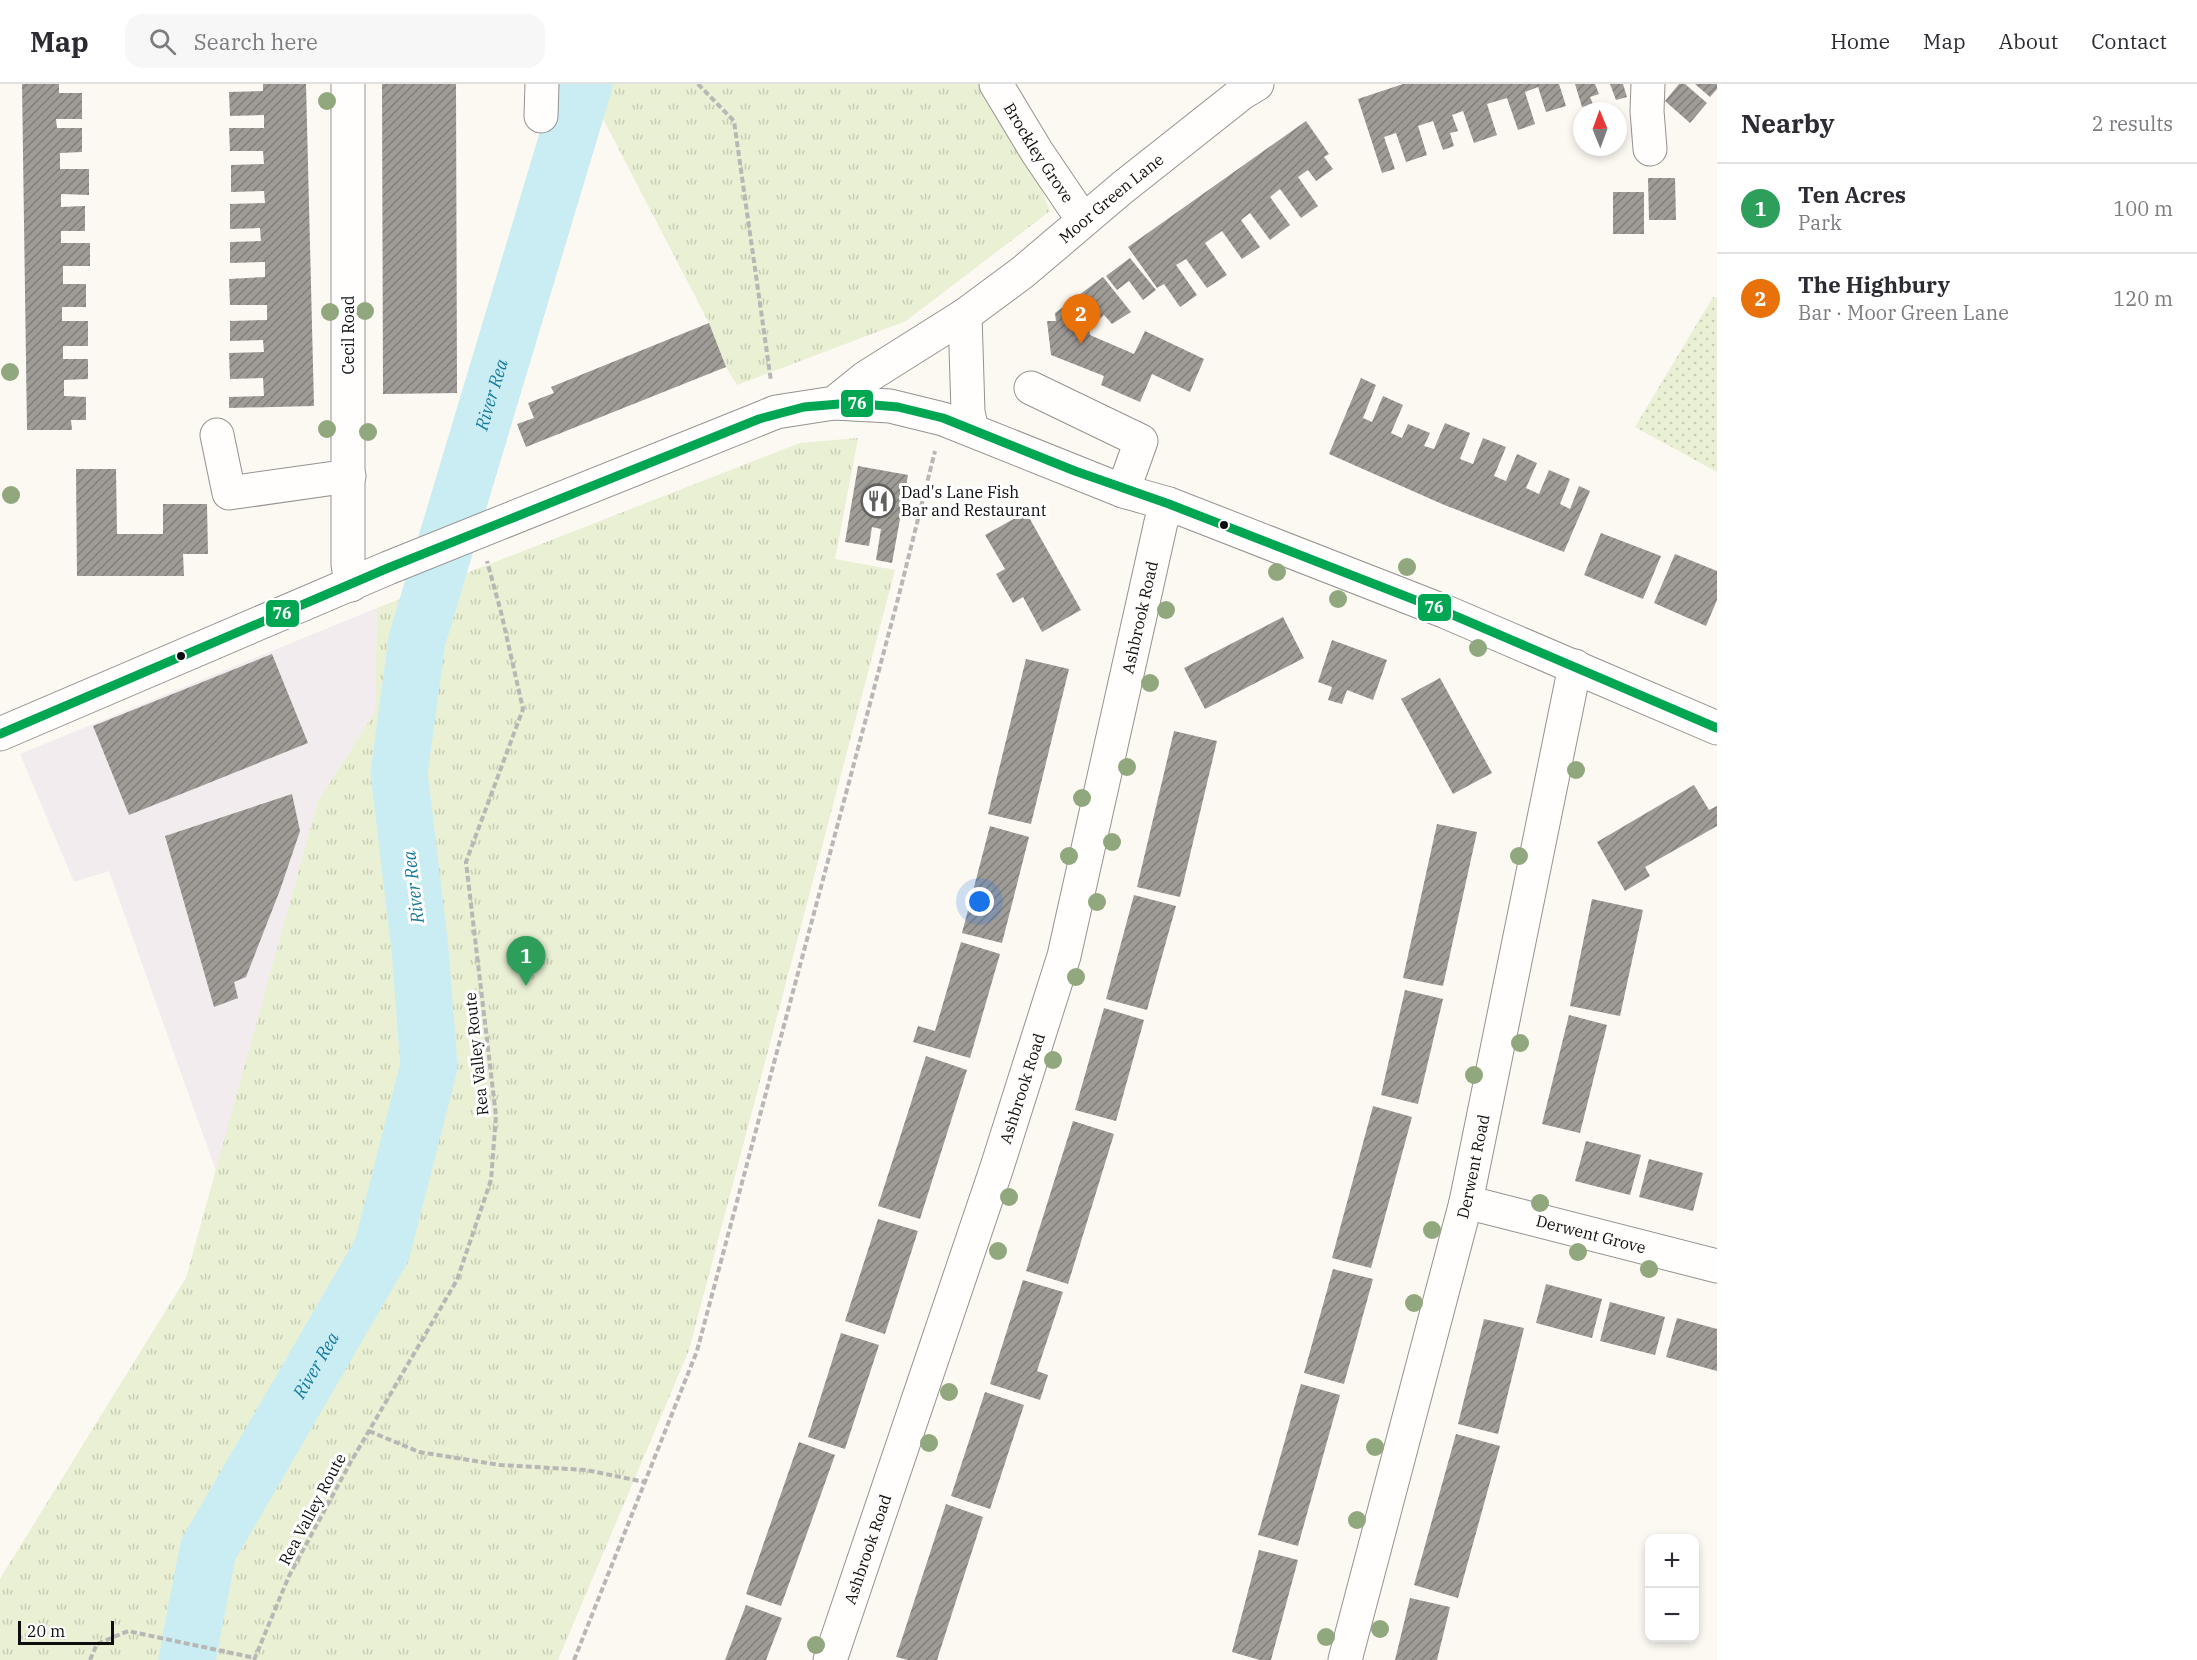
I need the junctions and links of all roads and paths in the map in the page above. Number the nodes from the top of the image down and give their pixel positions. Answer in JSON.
{"nodes":[{"id":1,"x":348,"y":84,"type":"edge"},
{"id":2,"x":542,"y":84,"type":"edge"},
{"id":3,"x":698,"y":84,"type":"edge"},
{"id":4,"x":996,"y":84,"type":"edge"},
{"id":5,"x":1257,"y":84,"type":"edge"},
{"id":6,"x":1648,"y":84,"type":"edge"},
{"id":7,"x":541,"y":116,"type":"dead end"},
{"id":8,"x":1650,"y":149,"type":"dead end"},
{"id":9,"x":1083,"y":220,"type":"junction"},
{"id":10,"x":965,"y":315,"type":"junction"},
{"id":11,"x":1031,"y":388,"type":"dead end"},
{"id":12,"x":834,"y":403,"type":"junction"},
{"id":13,"x":776,"y":412,"type":"junction"},
{"id":14,"x":957,"y":424,"type":"junction"},
{"id":15,"x":217,"y":435,"type":"dead end"},
{"id":16,"x":349,"y":476,"type":"junction"},
{"id":17,"x":1123,"y":491,"type":"junction"},
{"id":18,"x":1169,"y":504,"type":"junction"},
{"id":19,"x":479,"y":532,"type":"junction"},
{"id":20,"x":351,"y":585,"type":"junction"},
{"id":21,"x":1575,"y":666,"type":"junction"},
{"id":22,"x":1717,"y":728,"type":"edge"},
{"id":23,"x":0,"y":734,"type":"edge"},
{"id":24,"x":1466,"y":1202,"type":"junction"},
{"id":25,"x":1717,"y":1266,"type":"edge"},
{"id":26,"x":369,"y":1431,"type":"junction"},
{"id":27,"x":645,"y":1482,"type":"junction"},
{"id":28,"x":255,"y":1659,"type":"edge"},
{"id":29,"x":90,"y":1660,"type":"edge"},
{"id":30,"x":574,"y":1660,"type":"edge"},
{"id":31,"x":830,"y":1660,"type":"edge"},
{"id":32,"x":1345,"y":1660,"type":"edge"}],
"edges":[{"from":1,"to":16,"type":"street","name":"Cecil Road"},
{"from":2,"to":7,"type":"street"},
{"from":3,"to":13,"type":"path"},
{"from":4,"to":9,"type":"street","name":"Brockley Grove"},
{"from":5,"to":9,"type":"street","name":"Moor Green Lane"},
{"from":6,"to":8,"type":"street"},
{"from":9,"to":10,"type":"street","name":"Moor Green Lane"},
{"from":10,"to":12,"type":"street","name":"Moor Green Lane"},
{"from":10,"to":14,"type":"street"},
{"from":11,"to":17,"type":"street"},
{"from":12,"to":13,"type":"street"},
{"from":12,"to":14,"type":"street"},
{"from":13,"to":19,"type":"street"},
{"from":14,"to":17,"type":"street"},
{"from":14,"to":27,"type":"path"},
{"from":15,"to":16,"type":"street"},
{"from":16,"to":20,"type":"street","name":"Cecil Road"},
{"from":17,"to":18,"type":"street"},
{"from":18,"to":21,"type":"street"},
{"from":18,"to":31,"type":"street","name":"Ashbrook Road"},
{"from":19,"to":20,"type":"street"},
{"from":19,"to":26,"type":"path","name":"Rea Valley Route"},
{"from":20,"to":23,"type":"street"},
{"from":21,"to":22,"type":"street"},
{"from":21,"to":24,"type":"street","name":"Derwent Road"},
{"from":24,"to":25,"type":"street","name":"Derwent Grove"},
{"from":24,"to":32,"type":"street","name":"Derwent Road"},
{"from":26,"to":27,"type":"path"},
{"from":26,"to":28,"type":"path","name":"Rea Valley Route"},
{"from":27,"to":30,"type":"path"},
{"from":28,"to":29,"type":"path"}]}
